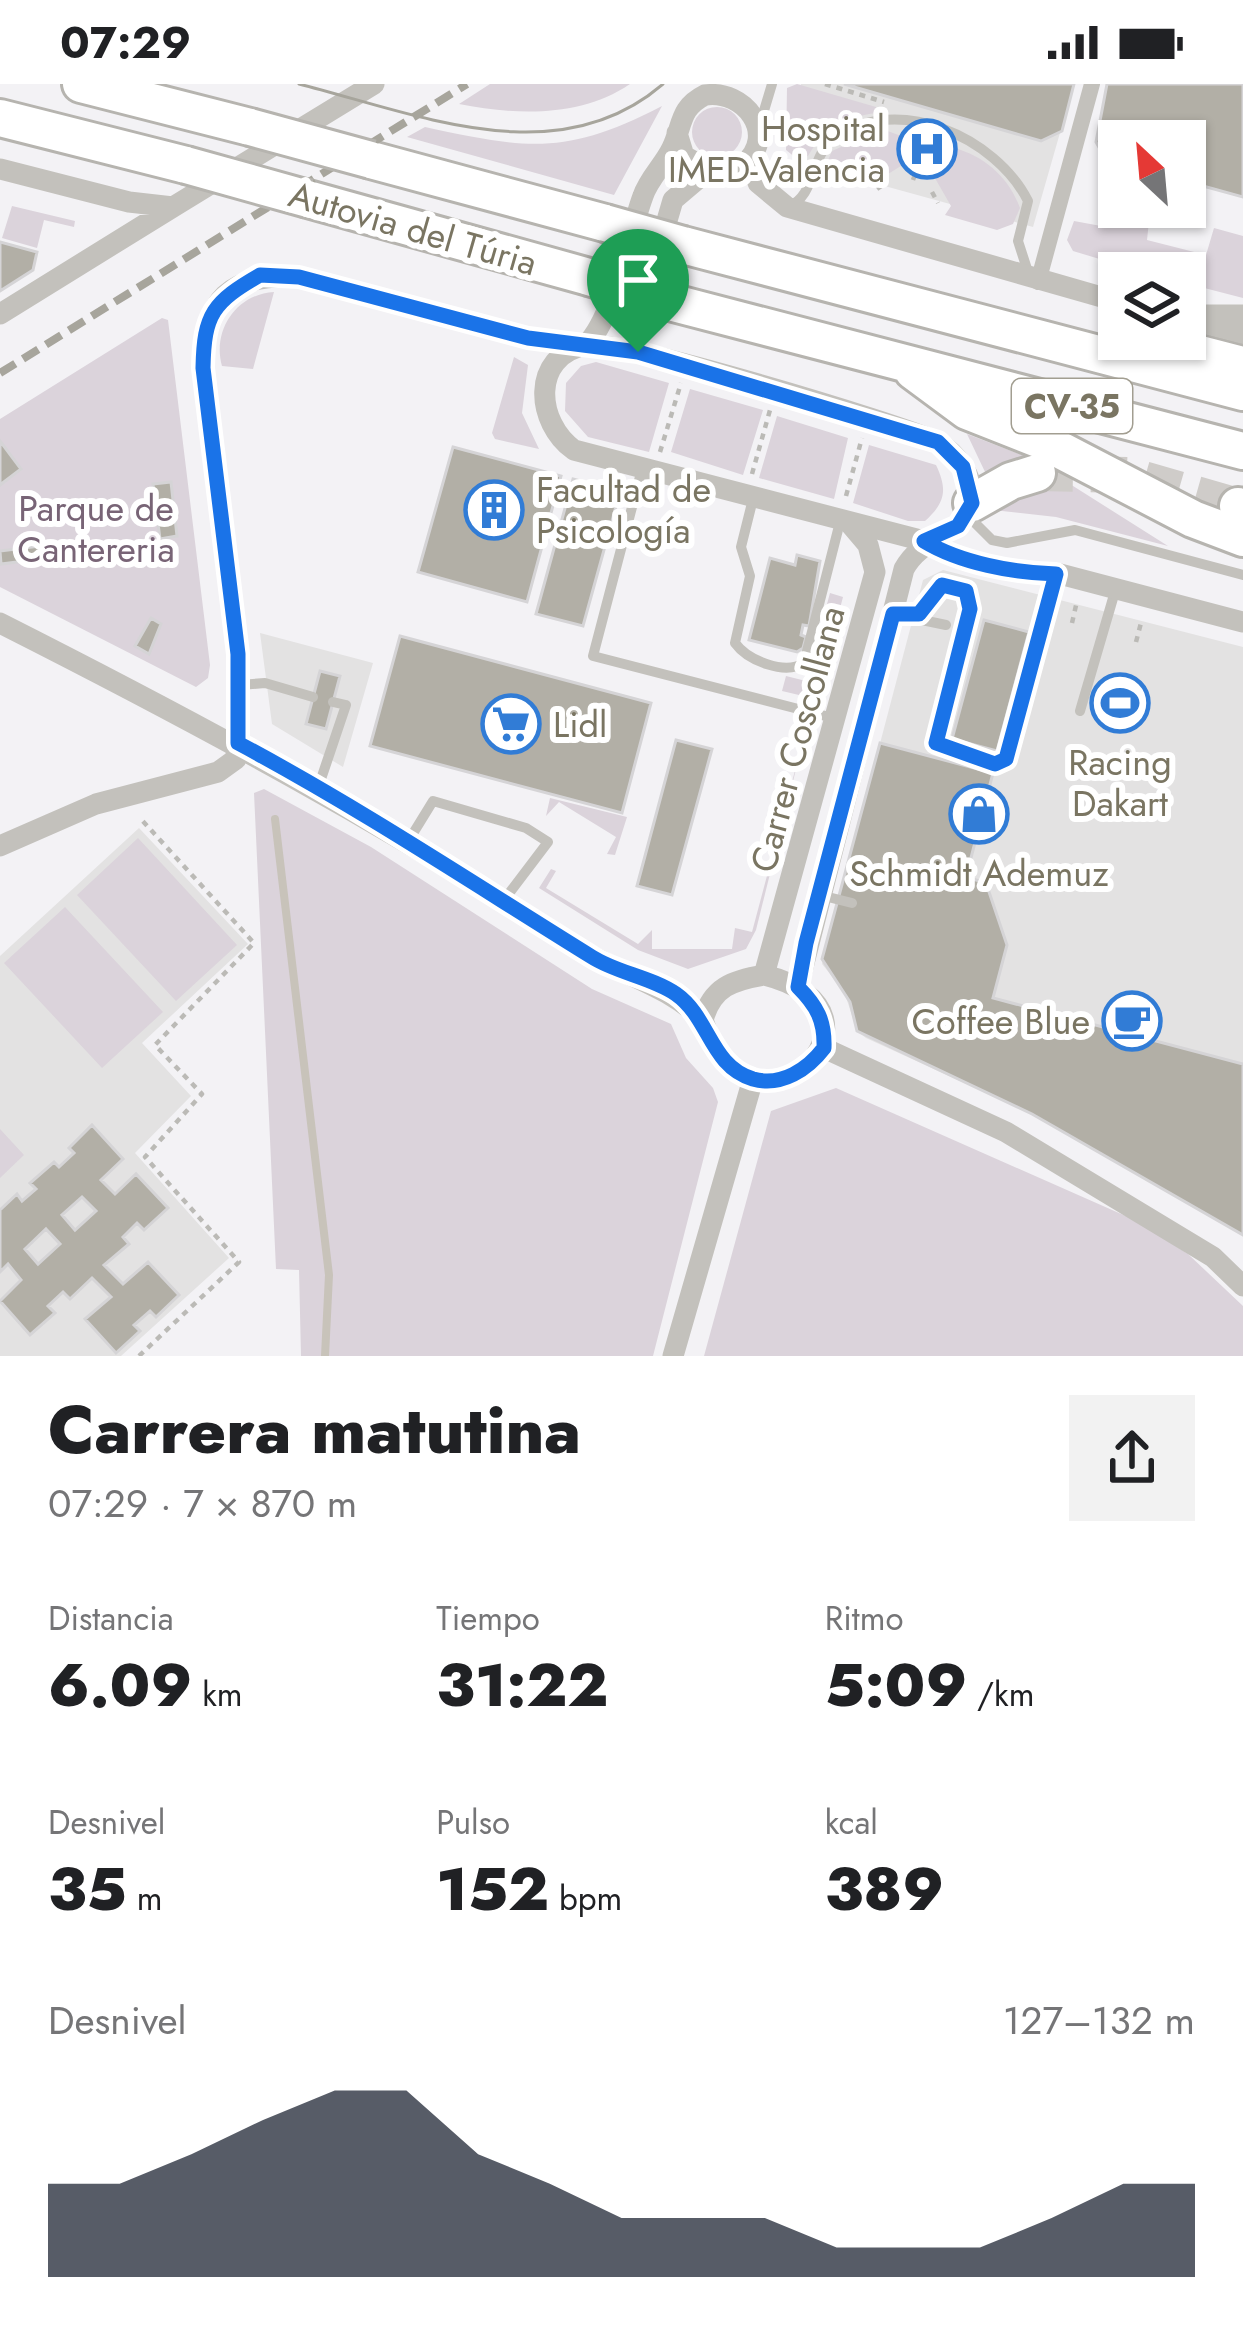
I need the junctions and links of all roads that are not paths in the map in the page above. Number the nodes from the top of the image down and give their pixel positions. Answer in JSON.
{"nodes":[{"id":1,"x":81,"y":84,"type":"edge"},
{"id":2,"x":374,"y":84,"type":"edge"},
{"id":3,"x":772,"y":84,"type":"edge"},
{"id":4,"x":1093,"y":84,"type":"edge"},
{"id":5,"x":720,"y":89,"type":"edge"},
{"id":6,"x":747,"y":93,"type":"edge"},
{"id":7,"x":18,"y":122,"type":"edge"},
{"id":8,"x":677,"y":134,"type":"junction"},
{"id":9,"x":754,"y":148,"type":"junction"},
{"id":10,"x":0,"y":170,"type":"edge"},
{"id":11,"x":706,"y":172,"type":"junction"},
{"id":12,"x":173,"y":207,"type":"junction"},
{"id":13,"x":787,"y":207,"type":"junction"},
{"id":14,"x":1035,"y":281,"type":"junction"},
{"id":15,"x":885,"y":297,"type":"junction"},
{"id":16,"x":1098,"y":297,"type":"edge"},
{"id":17,"x":0,"y":314,"type":"edge"},
{"id":18,"x":1243,"y":315,"type":"edge"},
{"id":19,"x":1206,"y":317,"type":"edge"},
{"id":20,"x":1206,"y":323,"type":"edge"},
{"id":21,"x":1098,"y":331,"type":"edge"},
{"id":22,"x":1243,"y":333,"type":"edge"},
{"id":23,"x":528,"y":338,"type":"junction"},
{"id":24,"x":584,"y":345,"type":"junction"},
{"id":25,"x":638,"y":352,"type":"junction"},
{"id":26,"x":1206,"y":356,"type":"edge"},
{"id":27,"x":901,"y":362,"type":"junction"},
{"id":28,"x":1243,"y":365,"type":"edge"},
{"id":29,"x":547,"y":376,"type":"junction"},
{"id":30,"x":1243,"y":392,"type":"edge"},
{"id":31,"x":1243,"y":451,"type":"edge"},
{"id":32,"x":650,"y":464,"type":"junction"},
{"id":33,"x":1037,"y":473,"type":"tunnel mouth"},
{"id":34,"x":752,"y":490,"type":"junction"},
{"id":35,"x":969,"y":509,"type":"junction"},
{"id":36,"x":1241,"y":517,"type":"edge"},
{"id":37,"x":845,"y":518,"type":"junction"},
{"id":38,"x":924,"y":541,"type":"junction"},
{"id":39,"x":1056,"y":574,"type":"junction"},
{"id":40,"x":1243,"y":575,"type":"edge"},
{"id":41,"x":1116,"y":588,"type":"junction"},
{"id":42,"x":903,"y":615,"type":"junction"},
{"id":43,"x":1243,"y":622,"type":"edge"},
{"id":44,"x":0,"y":623,"type":"edge"},
{"id":45,"x":946,"y":625,"type":"dead end"},
{"id":46,"x":240,"y":685,"type":"junction"},
{"id":47,"x":313,"y":697,"type":"dead end"},
{"id":48,"x":333,"y":702,"type":"dead end"},
{"id":49,"x":1080,"y":711,"type":"dead end"},
{"id":50,"x":837,"y":719,"type":"junction"},
{"id":51,"x":238,"y":743,"type":"junction"},
{"id":52,"x":318,"y":788,"type":"junction"},
{"id":53,"x":410,"y":840,"type":"junction"},
{"id":54,"x":0,"y":846,"type":"edge"},
{"id":55,"x":818,"y":895,"type":"junction"},
{"id":56,"x":504,"y":901,"type":"junction"},
{"id":57,"x":852,"y":903,"type":"dead end"},
{"id":58,"x":764,"y":975,"type":"junction"},
{"id":59,"x":798,"y":987,"type":"junction"},
{"id":60,"x":674,"y":993,"type":"junction"},
{"id":61,"x":715,"y":993,"type":"junction"},
{"id":62,"x":703,"y":1020,"type":"junction"},
{"id":63,"x":824,"y":1048,"type":"junction"},
{"id":64,"x":753,"y":1079,"type":"junction"},
{"id":65,"x":1243,"y":1286,"type":"edge"},
{"id":66,"x":673,"y":1356,"type":"edge"}],
"edges":[{"from":1,"to":15,"type":"highway","name":"Autovia del Túria","number":"CV-35","bridge":true},
{"from":2,"to":12,"type":"street"},
{"from":3,"to":9,"type":"lane"},
{"from":4,"to":14,"type":"street"},
{"from":5,"to":6,"type":"street"},
{"from":5,"to":8,"type":"street"},
{"from":6,"to":9,"type":"street"},
{"from":7,"to":27,"type":"highway","name":"Autovia del Túria","number":"CV-35","bridge":true},
{"from":8,"to":11,"type":"street"},
{"from":8,"to":24,"type":"street"},
{"from":9,"to":11,"type":"street"},
{"from":9,"to":13,"type":"street"},
{"from":10,"to":12,"type":"street"},
{"from":11,"to":25,"type":"street"},
{"from":12,"to":17,"type":"street"},
{"from":13,"to":14,"type":"street"},
{"from":13,"to":14,"type":"lane"},
{"from":14,"to":16,"type":"street"},
{"from":15,"to":21,"type":"highway"},
{"from":15,"to":30,"type":"highway","name":"Autovia del Túria","number":"CV-35"},
{"from":18,"to":19,"type":"street"},
{"from":20,"to":22,"type":"street"},
{"from":23,"to":24,"type":"street"},
{"from":23,"to":29,"type":"street"},
{"from":23,"to":46,"type":"street"},
{"from":24,"to":25,"type":"street"},
{"from":24,"to":29,"type":"street"},
{"from":25,"to":35,"type":"street"},
{"from":26,"to":28,"type":"highway"},
{"from":27,"to":31,"type":"highway","name":"Autovia del Túria","number":"CV-35"},
{"from":27,"to":36,"type":"highway"},
{"from":29,"to":32,"type":"street"},
{"from":32,"to":34,"type":"street"},
{"from":32,"to":50,"type":"lane"},
{"from":33,"to":35,"type":"highway"},
{"from":34,"to":37,"type":"street"},
{"from":34,"to":37,"type":"lane"},
{"from":35,"to":38,"type":"street"},
{"from":35,"to":40,"type":"lane"},
{"from":37,"to":38,"type":"street"},
{"from":37,"to":50,"type":"street","name":"Carrer Coscollana"},
{"from":38,"to":39,"type":"street"},
{"from":38,"to":42,"type":"street","name":"Carrer Coscollana"},
{"from":39,"to":41,"type":"street"},
{"from":39,"to":42,"type":"lane"},
{"from":41,"to":43,"type":"street"},
{"from":41,"to":49,"type":"lane"},
{"from":42,"to":45,"type":"lane"},
{"from":42,"to":55,"type":"street","name":"Carrer Coscollana"},
{"from":44,"to":51,"type":"street"},
{"from":46,"to":47,"type":"lane"},
{"from":46,"to":51,"type":"street"},
{"from":48,"to":52,"type":"lane"},
{"from":50,"to":58,"type":"street","name":"Carrer Coscollana"},
{"from":51,"to":52,"type":"street"},
{"from":51,"to":54,"type":"street"},
{"from":52,"to":53,"type":"street"},
{"from":53,"to":56,"type":"street"},
{"from":53,"to":56,"type":"lane"},
{"from":55,"to":57,"type":"lane"},
{"from":55,"to":59,"type":"street","name":"Carrer Coscollana"},
{"from":56,"to":60,"type":"street"},
{"from":58,"to":59,"type":"street"},
{"from":58,"to":61,"type":"street"},
{"from":59,"to":63,"type":"street"},
{"from":60,"to":61,"type":"street"},
{"from":60,"to":62,"type":"street"},
{"from":61,"to":62,"type":"street"},
{"from":62,"to":64,"type":"street"},
{"from":63,"to":64,"type":"street"},
{"from":63,"to":65,"type":"street"},
{"from":64,"to":66,"type":"street"}]}
